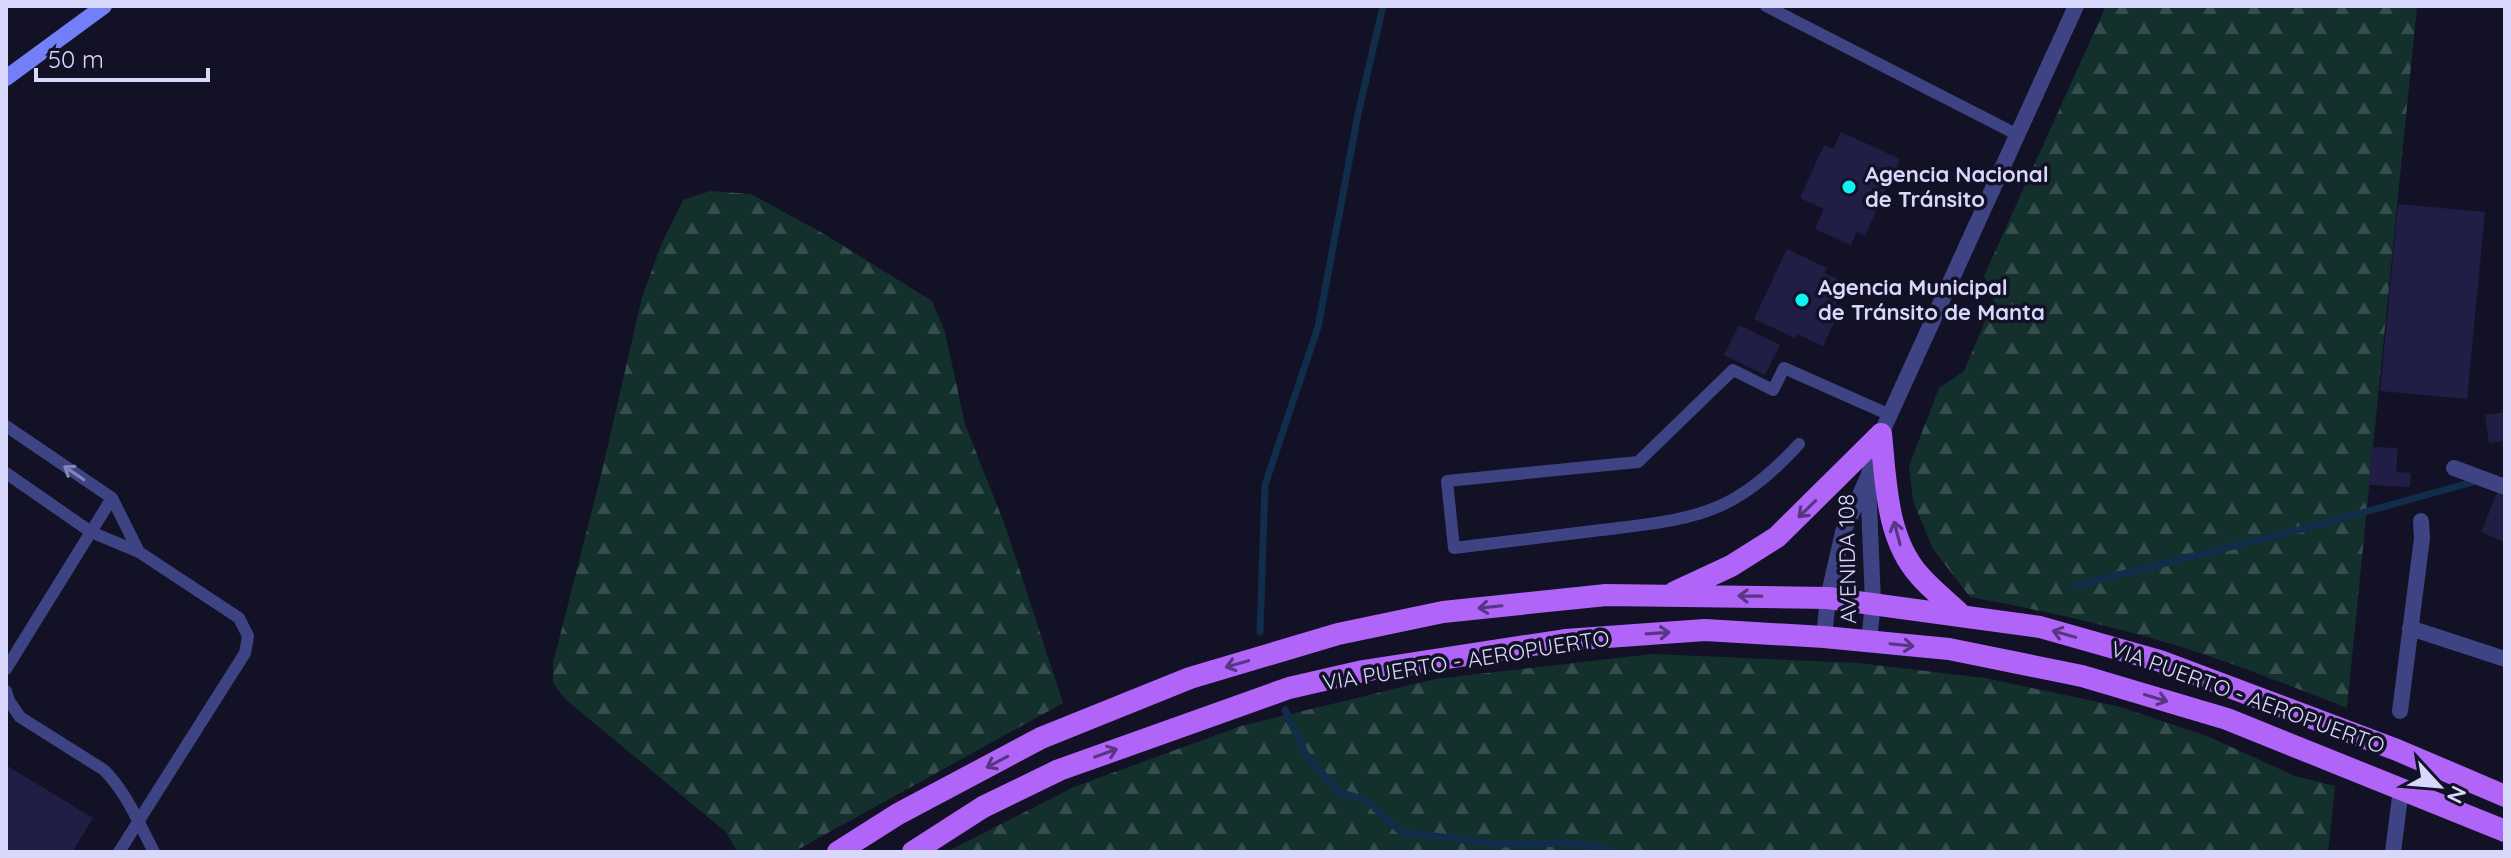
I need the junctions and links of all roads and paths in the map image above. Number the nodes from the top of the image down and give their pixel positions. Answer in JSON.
{"nodes":[{"id":1,"x":104,"y":6,"type":"edge"},
{"id":2,"x":1766,"y":6,"type":"edge"},
{"id":3,"x":2076,"y":6,"type":"edge"},
{"id":4,"x":6,"y":78,"type":"edge"},
{"id":5,"x":2016,"y":134,"type":"junction"},
{"id":6,"x":1886,"y":424,"type":"junction"},
{"id":7,"x":6,"y":426,"type":"edge"},
{"id":8,"x":1799,"y":444,"type":"dead end"},
{"id":9,"x":2454,"y":468,"type":"dead end"},
{"id":10,"x":6,"y":473,"type":"edge"},
{"id":11,"x":1868,"y":477,"type":"junction"},
{"id":12,"x":2505,"y":487,"type":"edge"},
{"id":13,"x":112,"y":498,"type":"junction"},
{"id":14,"x":2421,"y":521,"type":"dead end"},
{"id":15,"x":91,"y":532,"type":"junction"},
{"id":16,"x":139,"y":552,"type":"junction"},
{"id":17,"x":1671,"y":594,"type":"junction"},
{"id":18,"x":1828,"y":598,"type":"junction"},
{"id":19,"x":1873,"y":603,"type":"junction"},
{"id":20,"x":1961,"y":615,"type":"junction"},
{"id":21,"x":2410,"y":628,"type":"junction"},
{"id":22,"x":1824,"y":637,"type":"junction"},
{"id":23,"x":1869,"y":641,"type":"junction"},
{"id":24,"x":2505,"y":659,"type":"edge"},
{"id":25,"x":6,"y":669,"type":"edge"},
{"id":26,"x":6,"y":691,"type":"edge"},
{"id":27,"x":2400,"y":711,"type":"dead end"},
{"id":28,"x":2401,"y":789,"type":"junction"},
{"id":29,"x":2505,"y":796,"type":"edge"},
{"id":30,"x":138,"y":822,"type":"junction"},
{"id":31,"x":2505,"y":831,"type":"edge"},
{"id":32,"x":119,"y":852,"type":"edge"},
{"id":33,"x":154,"y":852,"type":"edge"},
{"id":34,"x":838,"y":852,"type":"edge"},
{"id":35,"x":913,"y":852,"type":"edge"},
{"id":36,"x":2393,"y":852,"type":"edge"}],
"edges":[{"from":1,"to":4,"type":"main road"},
{"from":2,"to":5,"type":"lane"},
{"from":3,"to":5,"type":"street","name":"AVENIDA 108"},
{"from":5,"to":6,"type":"street","name":"AVENIDA 108"},
{"from":6,"to":8,"type":"lane"},
{"from":6,"to":11,"type":"street","name":"AVENIDA 108"},
{"from":6,"to":17,"type":"main road","one_way":true},
{"from":20,"to":6,"type":"main road","one_way":true},
{"from":13,"to":7,"type":"lane","one_way":true},
{"from":9,"to":12,"type":"street"},
{"from":10,"to":15,"type":"lane"},
{"from":11,"to":18,"type":"street","name":"AVENIDA 108"},
{"from":11,"to":19,"type":"street","name":"AVENIDA 108"},
{"from":13,"to":15,"type":"lane"},
{"from":13,"to":16,"type":"lane"},
{"from":14,"to":21,"type":"street"},
{"from":15,"to":16,"type":"lane"},
{"from":15,"to":25,"type":"lane"},
{"from":16,"to":30,"type":"lane"},
{"from":18,"to":17,"type":"main road","name":"VIA PUERTO - AEROPUERTO","one_way":true},
{"from":17,"to":34,"type":"main road","name":"VIA PUERTO - AEROPUERTO","one_way":true},
{"from":18,"to":19,"type":"main road","name":"VIA PUERTO - AEROPUERTO"},
{"from":18,"to":22,"type":"street","name":"AVENIDA 108"},
{"from":19,"to":20,"type":"main road","name":"VIA PUERTO - AEROPUERTO"},
{"from":19,"to":23,"type":"street","name":"AVENIDA 108"},
{"from":29,"to":20,"type":"main road","name":"VIA PUERTO - AEROPUERTO","one_way":true},
{"from":21,"to":24,"type":"street"},
{"from":21,"to":27,"type":"street"},
{"from":22,"to":23,"type":"main road","name":"VIA PUERTO - AEROPUERTO"},
{"from":35,"to":22,"type":"main road","name":"VIA PUERTO - AEROPUERTO","one_way":true},
{"from":23,"to":28,"type":"main road","name":"VIA PUERTO - AEROPUERTO","one_way":true},
{"from":26,"to":30,"type":"lane"},
{"from":28,"to":31,"type":"main road","name":"VIA PUERTO - AEROPUERTO"},
{"from":28,"to":36,"type":"street"},
{"from":30,"to":32,"type":"lane"},
{"from":30,"to":33,"type":"lane"}]}
